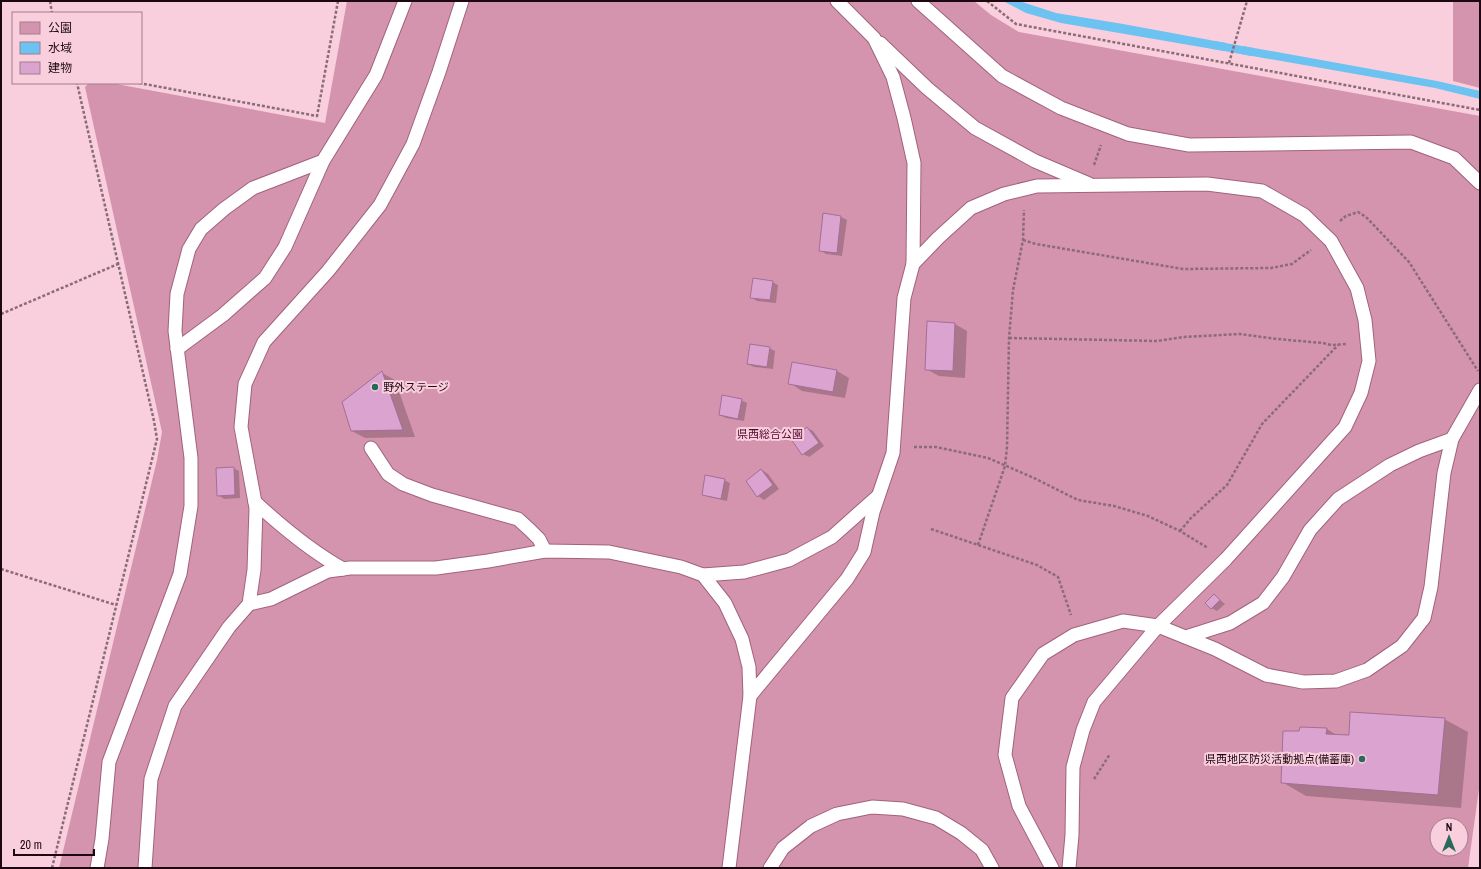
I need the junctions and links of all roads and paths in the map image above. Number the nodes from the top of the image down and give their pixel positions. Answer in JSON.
{"nodes":[{"id":1,"x":50,"y":1,"type":"edge"},
{"id":2,"x":338,"y":1,"type":"edge"},
{"id":3,"x":405,"y":1,"type":"edge"},
{"id":4,"x":462,"y":1,"type":"edge"},
{"id":5,"x":837,"y":1,"type":"edge"},
{"id":6,"x":918,"y":1,"type":"edge"},
{"id":7,"x":987,"y":1,"type":"edge"},
{"id":8,"x":1247,"y":1,"type":"edge"},
{"id":9,"x":52,"y":12,"type":"edge"},
{"id":10,"x":874,"y":38,"type":"junction"},
{"id":11,"x":1229,"y":63,"type":"junction"},
{"id":12,"x":77,"y":84,"type":"edge"},
{"id":13,"x":142,"y":84,"type":"edge"},
{"id":14,"x":1480,"y":110,"type":"edge"},
{"id":15,"x":1108,"y":127,"type":"junction"},
{"id":16,"x":323,"y":161,"type":"junction"},
{"id":17,"x":1480,"y":183,"type":"edge"},
{"id":18,"x":1089,"y":184,"type":"junction"},
{"id":19,"x":1022,"y":189,"type":"junction"},
{"id":20,"x":1326,"y":236,"type":"junction"},
{"id":21,"x":1023,"y":240,"type":"junction"},
{"id":22,"x":118,"y":264,"type":"junction"},
{"id":23,"x":913,"y":264,"type":"junction"},
{"id":24,"x":1,"y":314,"type":"edge"},
{"id":25,"x":1009,"y":338,"type":"junction"},
{"id":26,"x":1367,"y":342,"type":"junction"},
{"id":27,"x":1338,"y":345,"type":"junction"},
{"id":28,"x":177,"y":349,"type":"junction"},
{"id":29,"x":1480,"y":374,"type":"edge"},
{"id":30,"x":1480,"y":390,"type":"edge"},
{"id":31,"x":1452,"y":440,"type":"junction"},
{"id":32,"x":893,"y":446,"type":"junction"},
{"id":33,"x":371,"y":448,"type":"dead end"},
{"id":34,"x":1005,"y":466,"type":"junction"},
{"id":35,"x":879,"y":495,"type":"junction"},
{"id":36,"x":255,"y":502,"type":"junction"},
{"id":37,"x":931,"y":529,"type":"dead end"},
{"id":38,"x":1180,"y":530,"type":"junction"},
{"id":39,"x":978,"y":545,"type":"junction"},
{"id":40,"x":545,"y":550,"type":"junction"},
{"id":41,"x":1226,"y":558,"type":"junction"},
{"id":42,"x":1,"y":569,"type":"edge"},
{"id":43,"x":343,"y":569,"type":"junction"},
{"id":44,"x":703,"y":575,"type":"junction"},
{"id":45,"x":249,"y":604,"type":"junction"},
{"id":46,"x":116,"y":605,"type":"junction"},
{"id":47,"x":1158,"y":626,"type":"junction"},
{"id":48,"x":1078,"y":633,"type":"junction"},
{"id":49,"x":1186,"y":637,"type":"junction"},
{"id":50,"x":750,"y":696,"type":"junction"},
{"id":51,"x":52,"y":868,"type":"edge"},
{"id":52,"x":97,"y":868,"type":"edge"},
{"id":53,"x":144,"y":868,"type":"edge"},
{"id":54,"x":729,"y":868,"type":"edge"},
{"id":55,"x":770,"y":868,"type":"edge"},
{"id":56,"x":992,"y":868,"type":"edge"},
{"id":57,"x":1052,"y":868,"type":"edge"},
{"id":58,"x":1069,"y":868,"type":"edge"}],
"edges":[{"from":1,"to":9,"type":"path"},
{"from":2,"to":13,"type":"path"},
{"from":3,"to":16,"type":"lane"},
{"from":4,"to":36,"type":"lane"},
{"from":5,"to":10,"type":"lane"},
{"from":6,"to":15,"type":"lane"},
{"from":7,"to":11,"type":"path"},
{"from":8,"to":11,"type":"path"},
{"from":10,"to":18,"type":"lane"},
{"from":10,"to":23,"type":"lane"},
{"from":11,"to":14,"type":"path"},
{"from":12,"to":22,"type":"path"},
{"from":15,"to":17,"type":"lane"},
{"from":15,"to":18,"type":"path"},
{"from":16,"to":28,"type":"lane"},
{"from":16,"to":28,"type":"lane"},
{"from":18,"to":19,"type":"lane"},
{"from":18,"to":20,"type":"lane"},
{"from":19,"to":21,"type":"path"},
{"from":19,"to":23,"type":"lane"},
{"from":20,"to":21,"type":"path"},
{"from":20,"to":26,"type":"lane"},
{"from":20,"to":29,"type":"path"},
{"from":21,"to":25,"type":"path"},
{"from":22,"to":24,"type":"path"},
{"from":22,"to":46,"type":"path"},
{"from":23,"to":32,"type":"lane"},
{"from":25,"to":27,"type":"path"},
{"from":25,"to":34,"type":"path"},
{"from":26,"to":27,"type":"path"},
{"from":26,"to":41,"type":"lane"},
{"from":27,"to":38,"type":"path"},
{"from":28,"to":52,"type":"lane"},
{"from":30,"to":31,"type":"lane"},
{"from":31,"to":49,"type":"lane"},
{"from":31,"to":49,"type":"lane"},
{"from":32,"to":34,"type":"path"},
{"from":32,"to":35,"type":"lane"},
{"from":33,"to":40,"type":"lane"},
{"from":34,"to":38,"type":"path"},
{"from":34,"to":39,"type":"path"},
{"from":35,"to":44,"type":"lane"},
{"from":35,"to":50,"type":"lane"},
{"from":36,"to":43,"type":"lane"},
{"from":36,"to":45,"type":"lane"},
{"from":37,"to":39,"type":"path"},
{"from":38,"to":41,"type":"path"},
{"from":39,"to":48,"type":"path"},
{"from":40,"to":43,"type":"lane"},
{"from":40,"to":44,"type":"lane"},
{"from":41,"to":47,"type":"lane"},
{"from":42,"to":46,"type":"path"},
{"from":43,"to":45,"type":"lane"},
{"from":44,"to":50,"type":"lane"},
{"from":45,"to":53,"type":"lane"},
{"from":46,"to":51,"type":"path"},
{"from":47,"to":48,"type":"lane"},
{"from":47,"to":49,"type":"lane"},
{"from":47,"to":58,"type":"lane"},
{"from":48,"to":57,"type":"lane"},
{"from":50,"to":54,"type":"lane"},
{"from":55,"to":56,"type":"lane"}]}
